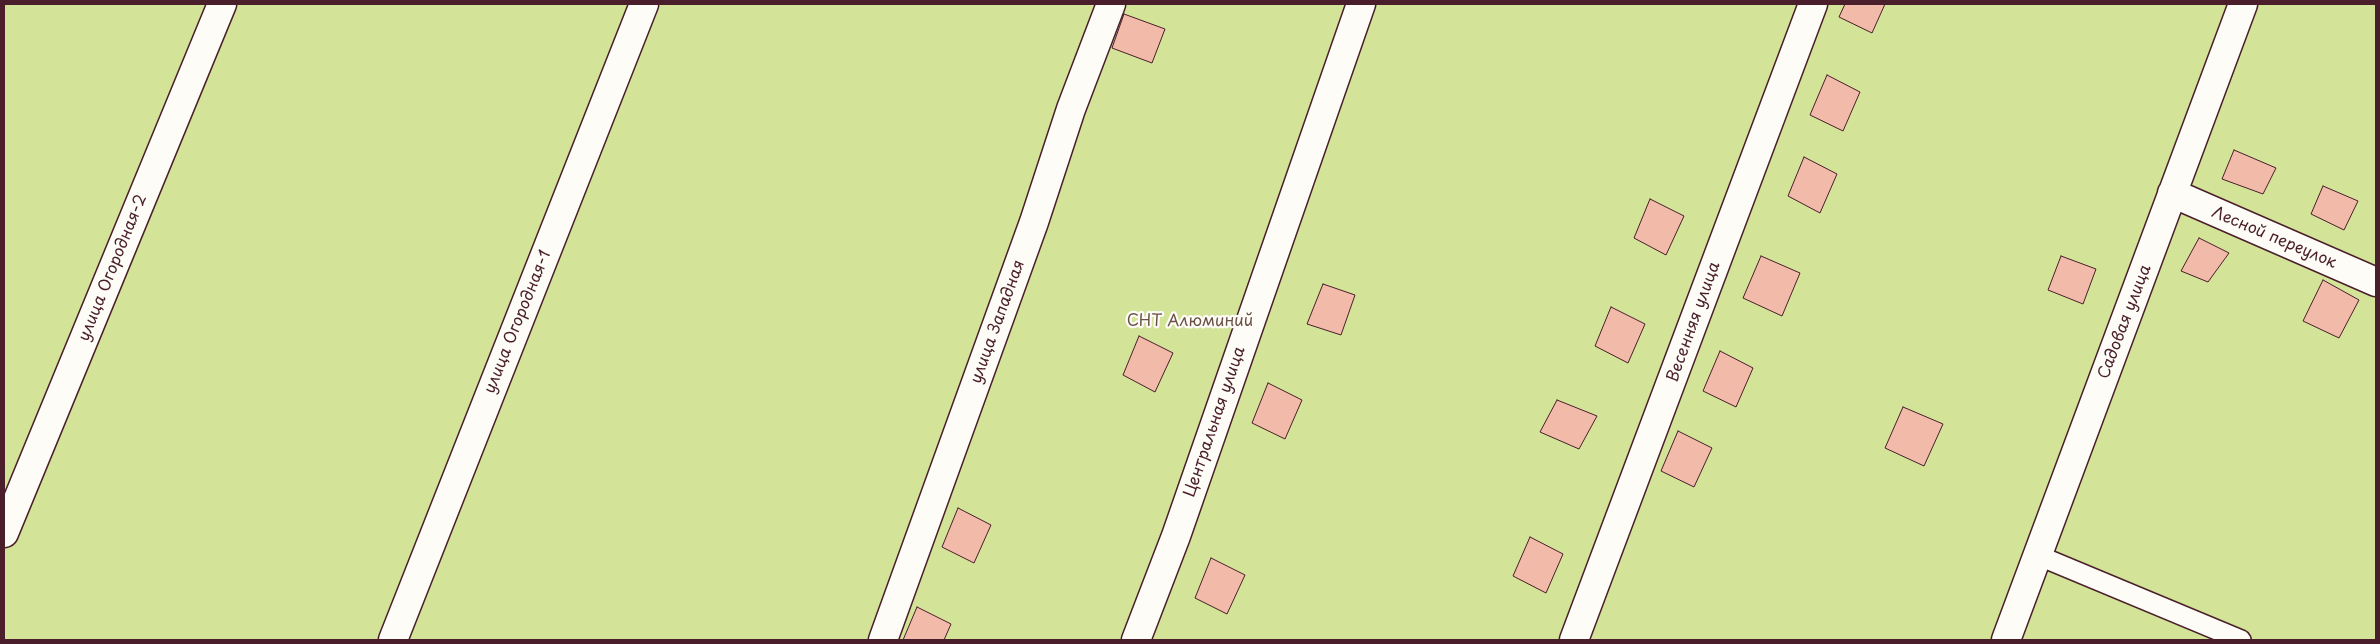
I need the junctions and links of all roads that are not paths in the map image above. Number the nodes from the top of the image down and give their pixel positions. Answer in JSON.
{"nodes":[{"id":1,"x":222,"y":4,"type":"edge"},
{"id":2,"x":644,"y":4,"type":"edge"},
{"id":3,"x":1111,"y":4,"type":"edge"},
{"id":4,"x":1361,"y":4,"type":"edge"},
{"id":5,"x":1813,"y":4,"type":"edge"},
{"id":6,"x":2244,"y":4,"type":"edge"},
{"id":7,"x":2172,"y":193,"type":"junction"},
{"id":8,"x":2376,"y":282,"type":"edge"},
{"id":9,"x":4,"y":533,"type":"edge"},
{"id":10,"x":2036,"y":554,"type":"junction"},
{"id":11,"x":393,"y":640,"type":"edge"},
{"id":12,"x":884,"y":640,"type":"edge"},
{"id":13,"x":1136,"y":640,"type":"edge"},
{"id":14,"x":1574,"y":640,"type":"edge"},
{"id":15,"x":2006,"y":640,"type":"edge"},
{"id":16,"x":2241,"y":640,"type":"edge"}],
"edges":[{"from":1,"to":9,"type":"street","name":"улица Огородная-2"},
{"from":2,"to":11,"type":"street","name":"улица Огородная-1"},
{"from":3,"to":12,"type":"street","name":"улица Западная"},
{"from":4,"to":13,"type":"street","name":"Центральная улица"},
{"from":5,"to":14,"type":"street","name":"Весенняя улица"},
{"from":6,"to":7,"type":"street","name":"Садовая улица"},
{"from":7,"to":8,"type":"street","name":"Лесной переулок"},
{"from":7,"to":10,"type":"street","name":"Садовая улица"},
{"from":10,"to":15,"type":"street","name":"Садовая улица"},
{"from":10,"to":16,"type":"lane"}]}
